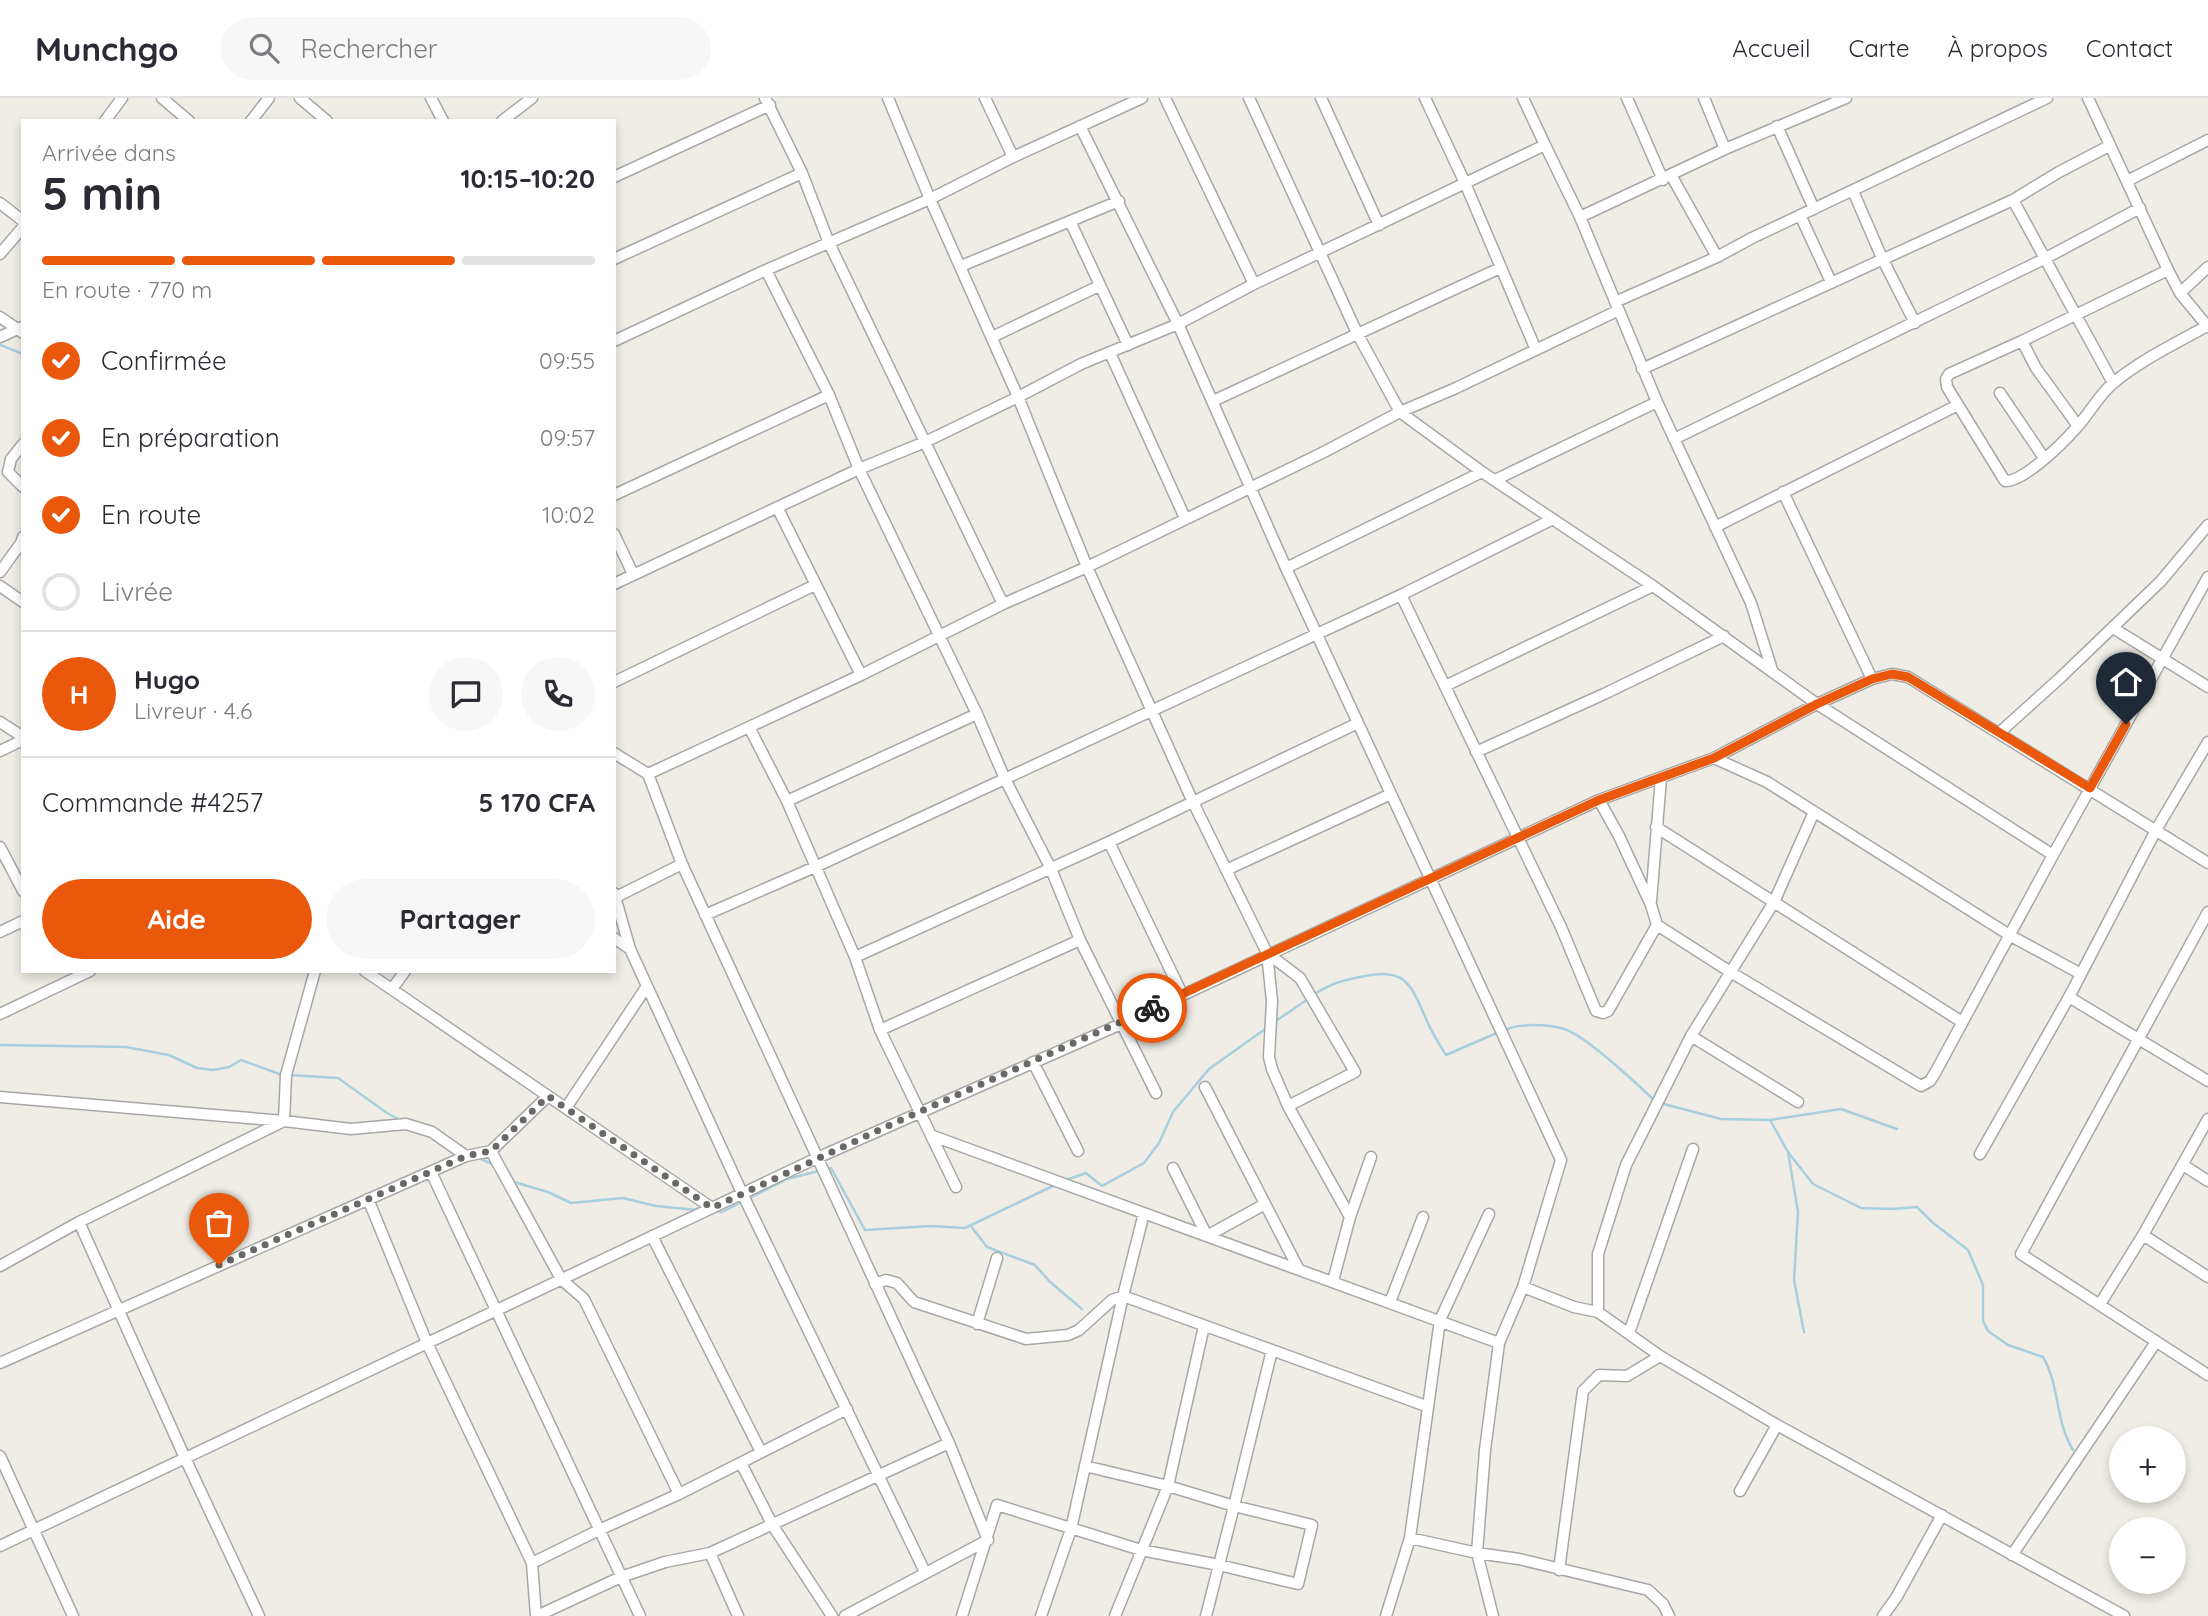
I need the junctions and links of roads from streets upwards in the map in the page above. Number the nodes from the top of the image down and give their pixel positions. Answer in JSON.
{"nodes":[{"id":1,"x":122,"y":98,"type":"edge"},
{"id":2,"x":162,"y":98,"type":"edge"},
{"id":3,"x":269,"y":98,"type":"edge"},
{"id":4,"x":300,"y":98,"type":"edge"},
{"id":5,"x":431,"y":98,"type":"edge"},
{"id":6,"x":532,"y":98,"type":"edge"},
{"id":7,"x":888,"y":98,"type":"edge"},
{"id":8,"x":985,"y":98,"type":"edge"},
{"id":9,"x":1142,"y":98,"type":"edge"},
{"id":10,"x":1165,"y":98,"type":"edge"},
{"id":11,"x":1249,"y":98,"type":"edge"},
{"id":12,"x":1321,"y":98,"type":"edge"},
{"id":13,"x":1425,"y":98,"type":"edge"},
{"id":14,"x":1523,"y":98,"type":"edge"},
{"id":15,"x":1627,"y":98,"type":"edge"},
{"id":16,"x":1704,"y":98,"type":"edge"},
{"id":17,"x":1846,"y":98,"type":"edge"},
{"id":18,"x":2047,"y":98,"type":"edge"},
{"id":19,"x":2088,"y":98,"type":"edge"},
{"id":20,"x":767,"y":102,"type":"edge"},
{"id":21,"x":106,"y":119,"type":"edge"},
{"id":22,"x":188,"y":119,"type":"edge"},
{"id":23,"x":253,"y":119,"type":"edge"},
{"id":24,"x":325,"y":119,"type":"edge"},
{"id":25,"x":442,"y":119,"type":"edge"},
{"id":26,"x":505,"y":119,"type":"edge"},
{"id":27,"x":1080,"y":126,"type":"junction"},
{"id":28,"x":1777,"y":126,"type":"junction"},
{"id":29,"x":2208,"y":140,"type":"edge"},
{"id":30,"x":1545,"y":145,"type":"junction"},
{"id":31,"x":2109,"y":146,"type":"junction"},
{"id":32,"x":1726,"y":149,"type":"junction"},
{"id":33,"x":1013,"y":157,"type":"junction"},
{"id":34,"x":802,"y":173,"type":"junction"},
{"id":35,"x":616,"y":176,"type":"edge"},
{"id":36,"x":1667,"y":177,"type":"junction"},
{"id":37,"x":2127,"y":181,"type":"junction"},
{"id":38,"x":1465,"y":183,"type":"junction"},
{"id":39,"x":1853,"y":191,"type":"junction"},
{"id":40,"x":930,"y":199,"type":"junction"},
{"id":41,"x":2013,"y":200,"type":"junction"},
{"id":42,"x":1119,"y":201,"type":"junction"},
{"id":43,"x":0,"y":203,"type":"edge"},
{"id":44,"x":2140,"y":208,"type":"junction"},
{"id":45,"x":1814,"y":209,"type":"junction"},
{"id":46,"x":1800,"y":215,"type":"junction"},
{"id":47,"x":1580,"y":217,"type":"junction"},
{"id":48,"x":21,"y":219,"type":"edge"},
{"id":49,"x":1069,"y":221,"type":"junction"},
{"id":50,"x":1379,"y":225,"type":"junction"},
{"id":51,"x":21,"y":229,"type":"edge"},
{"id":52,"x":829,"y":243,"type":"junction"},
{"id":53,"x":1320,"y":253,"type":"junction"},
{"id":54,"x":0,"y":254,"type":"edge"},
{"id":55,"x":1717,"y":257,"type":"junction"},
{"id":56,"x":616,"y":258,"type":"edge"},
{"id":57,"x":1882,"y":258,"type":"junction"},
{"id":58,"x":2044,"y":259,"type":"junction"},
{"id":59,"x":961,"y":266,"type":"junction"},
{"id":60,"x":2208,"y":267,"type":"edge"},
{"id":61,"x":1500,"y":268,"type":"junction"},
{"id":62,"x":766,"y":270,"type":"junction"},
{"id":63,"x":2168,"y":271,"type":"junction"},
{"id":64,"x":1831,"y":282,"type":"junction"},
{"id":65,"x":1254,"y":284,"type":"junction"},
{"id":66,"x":1099,"y":286,"type":"junction"},
{"id":67,"x":2180,"y":293,"type":"junction"},
{"id":68,"x":1616,"y":307,"type":"junction"},
{"id":69,"x":2075,"y":315,"type":"junction"},
{"id":70,"x":0,"y":317,"type":"edge"},
{"id":71,"x":1915,"y":323,"type":"junction"},
{"id":72,"x":1178,"y":324,"type":"junction"},
{"id":73,"x":2208,"y":327,"type":"edge"},
{"id":74,"x":21,"y":330,"type":"edge"},
{"id":75,"x":1357,"y":333,"type":"junction"},
{"id":76,"x":0,"y":337,"type":"edge"},
{"id":77,"x":992,"y":337,"type":"junction"},
{"id":78,"x":616,"y":340,"type":"edge"},
{"id":79,"x":2022,"y":341,"type":"junction"},
{"id":80,"x":1128,"y":345,"type":"junction"},
{"id":81,"x":1536,"y":350,"type":"junction"},
{"id":82,"x":1110,"y":354,"type":"junction"},
{"id":83,"x":1642,"y":369,"type":"junction"},
{"id":84,"x":2113,"y":383,"type":"junction"},
{"id":85,"x":2000,"y":393,"type":"dead end"},
{"id":86,"x":829,"y":396,"type":"junction"},
{"id":87,"x":1018,"y":397,"type":"junction"},
{"id":88,"x":1213,"y":401,"type":"junction"},
{"id":89,"x":1657,"y":402,"type":"junction"},
{"id":90,"x":1958,"y":405,"type":"junction"},
{"id":91,"x":1400,"y":412,"type":"junction"},
{"id":92,"x":2077,"y":426,"type":"junction"},
{"id":93,"x":1674,"y":439,"type":"junction"},
{"id":94,"x":925,"y":442,"type":"junction"},
{"id":95,"x":21,"y":446,"type":"edge"},
{"id":96,"x":2044,"y":458,"type":"junction"},
{"id":97,"x":859,"y":469,"type":"junction"},
{"id":98,"x":1482,"y":472,"type":"junction"},
{"id":99,"x":1495,"y":480,"type":"junction"},
{"id":100,"x":21,"y":485,"type":"edge"},
{"id":101,"x":1250,"y":487,"type":"junction"},
{"id":102,"x":1783,"y":492,"type":"junction"},
{"id":103,"x":616,"y":494,"type":"edge"},
{"id":104,"x":777,"y":507,"type":"junction"},
{"id":105,"x":1185,"y":518,"type":"junction"},
{"id":106,"x":1553,"y":519,"type":"junction"},
{"id":107,"x":2208,"y":524,"type":"edge"},
{"id":108,"x":1715,"y":527,"type":"junction"},
{"id":109,"x":616,"y":539,"type":"edge"},
{"id":110,"x":21,"y":543,"type":"edge"},
{"id":111,"x":1087,"y":567,"type":"junction"},
{"id":112,"x":1286,"y":568,"type":"junction"},
{"id":113,"x":0,"y":572,"type":"edge"},
{"id":114,"x":632,"y":575,"type":"junction"},
{"id":115,"x":2208,"y":577,"type":"edge"},
{"id":116,"x":616,"y":582,"type":"edge"},
{"id":117,"x":815,"y":585,"type":"junction"},
{"id":118,"x":0,"y":586,"type":"edge"},
{"id":119,"x":1653,"y":586,"type":"junction"},
{"id":120,"x":1401,"y":596,"type":"junction"},
{"id":121,"x":2204,"y":596,"type":"edge"},
{"id":122,"x":21,"y":602,"type":"edge"},
{"id":123,"x":1003,"y":604,"type":"junction"},
{"id":124,"x":2113,"y":628,"type":"junction"},
{"id":125,"x":1317,"y":635,"type":"junction"},
{"id":126,"x":938,"y":636,"type":"junction"},
{"id":127,"x":1724,"y":636,"type":"junction"},
{"id":128,"x":2162,"y":659,"type":"junction"},
{"id":129,"x":1772,"y":670,"type":"junction"},
{"id":130,"x":861,"y":675,"type":"junction"},
{"id":131,"x":1872,"y":679,"type":"junction"},
{"id":132,"x":616,"y":681,"type":"edge"},
{"id":133,"x":1445,"y":685,"type":"junction"},
{"id":134,"x":2208,"y":687,"type":"edge"},
{"id":135,"x":1817,"y":704,"type":"junction"},
{"id":136,"x":1152,"y":711,"type":"junction"},
{"id":137,"x":977,"y":714,"type":"junction"},
{"id":138,"x":0,"y":722,"type":"edge"},
{"id":139,"x":1358,"y":723,"type":"junction"},
{"id":140,"x":749,"y":727,"type":"junction"},
{"id":141,"x":1999,"y":733,"type":"junction"},
{"id":142,"x":21,"y":737,"type":"edge"},
{"id":143,"x":21,"y":739,"type":"edge"},
{"id":144,"x":2208,"y":742,"type":"edge"},
{"id":145,"x":0,"y":751,"type":"edge"},
{"id":146,"x":1476,"y":751,"type":"junction"},
{"id":147,"x":616,"y":754,"type":"edge"},
{"id":148,"x":1714,"y":758,"type":"junction"},
{"id":149,"x":649,"y":775,"type":"junction"},
{"id":150,"x":1661,"y":778,"type":"junction"},
{"id":151,"x":1005,"y":779,"type":"junction"},
{"id":152,"x":2090,"y":788,"type":"junction"},
{"id":153,"x":1391,"y":794,"type":"junction"},
{"id":154,"x":1192,"y":800,"type":"junction"},
{"id":155,"x":1599,"y":800,"type":"junction"},
{"id":156,"x":787,"y":801,"type":"junction"},
{"id":157,"x":1814,"y":811,"type":"junction"},
{"id":158,"x":1656,"y":827,"type":"junction"},
{"id":159,"x":2156,"y":830,"type":"junction"},
{"id":160,"x":1518,"y":839,"type":"junction"},
{"id":161,"x":1109,"y":842,"type":"junction"},
{"id":162,"x":0,"y":847,"type":"edge"},
{"id":163,"x":2053,"y":855,"type":"junction"},
{"id":164,"x":2208,"y":863,"type":"edge"},
{"id":165,"x":682,"y":864,"type":"junction"},
{"id":166,"x":815,"y":867,"type":"junction"},
{"id":167,"x":1051,"y":869,"type":"junction"},
{"id":168,"x":1226,"y":870,"type":"junction"},
{"id":169,"x":1430,"y":879,"type":"junction"},
{"id":170,"x":21,"y":887,"type":"edge"},
{"id":171,"x":616,"y":895,"type":"edge"},
{"id":172,"x":616,"y":899,"type":"edge"},
{"id":173,"x":1774,"y":902,"type":"junction"},
{"id":174,"x":1651,"y":905,"type":"junction"},
{"id":175,"x":2208,"y":912,"type":"edge"},
{"id":176,"x":705,"y":915,"type":"junction"},
{"id":177,"x":21,"y":922,"type":"edge"},
{"id":178,"x":1657,"y":925,"type":"junction"},
{"id":179,"x":0,"y":932,"type":"edge"},
{"id":180,"x":2011,"y":936,"type":"junction"},
{"id":181,"x":616,"y":939,"type":"edge"},
{"id":182,"x":1080,"y":940,"type":"junction"},
{"id":183,"x":630,"y":948,"type":"junction"},
{"id":184,"x":1267,"y":953,"type":"junction"},
{"id":185,"x":855,"y":957,"type":"junction"},
{"id":186,"x":86,"y":973,"type":"edge"},
{"id":187,"x":314,"y":973,"type":"edge"},
{"id":188,"x":368,"y":973,"type":"edge"},
{"id":189,"x":404,"y":973,"type":"edge"},
{"id":190,"x":1732,"y":973,"type":"junction"},
{"id":191,"x":2081,"y":974,"type":"junction"},
{"id":192,"x":647,"y":986,"type":"junction"},
{"id":193,"x":392,"y":989,"type":"junction"},
{"id":194,"x":1182,"y":994,"type":"junction"},
{"id":195,"x":2069,"y":997,"type":"junction"},
{"id":196,"x":1,"y":1011,"type":"edge"},
{"id":197,"x":1962,"y":1022,"type":"junction"},
{"id":198,"x":1121,"y":1024,"type":"junction"},
{"id":199,"x":880,"y":1030,"type":"junction"},
{"id":200,"x":1691,"y":1036,"type":"junction"},
{"id":201,"x":2139,"y":1040,"type":"junction"},
{"id":202,"x":1033,"y":1062,"type":"junction"},
{"id":203,"x":2208,"y":1081,"type":"edge"},
{"id":204,"x":1205,"y":1087,"type":"dead end"},
{"id":205,"x":1156,"y":1093,"type":"dead end"},
{"id":206,"x":548,"y":1096,"type":"junction"},
{"id":207,"x":0,"y":1097,"type":"edge"},
{"id":208,"x":1798,"y":1102,"type":"dead end"},
{"id":209,"x":1288,"y":1106,"type":"junction"},
{"id":210,"x":566,"y":1108,"type":"junction"},
{"id":211,"x":918,"y":1112,"type":"junction"},
{"id":212,"x":2208,"y":1119,"type":"edge"},
{"id":213,"x":284,"y":1121,"type":"junction"},
{"id":214,"x":933,"y":1136,"type":"junction"},
{"id":215,"x":1693,"y":1149,"type":"dead end"},
{"id":216,"x":491,"y":1151,"type":"junction"},
{"id":217,"x":1078,"y":1151,"type":"dead end"},
{"id":218,"x":1980,"y":1154,"type":"dead end"},
{"id":219,"x":466,"y":1156,"type":"junction"},
{"id":220,"x":1371,"y":1157,"type":"dead end"},
{"id":221,"x":817,"y":1158,"type":"junction"},
{"id":222,"x":2183,"y":1166,"type":"junction"},
{"id":223,"x":1173,"y":1168,"type":"dead end"},
{"id":224,"x":431,"y":1172,"type":"junction"},
{"id":225,"x":2208,"y":1181,"type":"edge"},
{"id":226,"x":956,"y":1187,"type":"dead end"},
{"id":227,"x":742,"y":1193,"type":"junction"},
{"id":228,"x":368,"y":1199,"type":"junction"},
{"id":229,"x":1265,"y":1204,"type":"junction"},
{"id":230,"x":712,"y":1208,"type":"junction"},
{"id":231,"x":1144,"y":1213,"type":"junction"},
{"id":232,"x":1489,"y":1214,"type":"dead end"},
{"id":233,"x":1350,"y":1217,"type":"junction"},
{"id":234,"x":1423,"y":1217,"type":"dead end"},
{"id":235,"x":79,"y":1222,"type":"junction"},
{"id":236,"x":2143,"y":1235,"type":"junction"},
{"id":237,"x":652,"y":1236,"type":"junction"},
{"id":238,"x":1207,"y":1236,"type":"junction"},
{"id":239,"x":997,"y":1258,"type":"dead end"},
{"id":240,"x":0,"y":1266,"type":"edge"},
{"id":241,"x":1298,"y":1268,"type":"junction"},
{"id":242,"x":2208,"y":1277,"type":"edge"},
{"id":243,"x":561,"y":1279,"type":"junction"},
{"id":244,"x":1333,"y":1281,"type":"junction"},
{"id":245,"x":875,"y":1284,"type":"junction"},
{"id":246,"x":1523,"y":1287,"type":"junction"},
{"id":247,"x":1123,"y":1296,"type":"junction"},
{"id":248,"x":1390,"y":1302,"type":"junction"},
{"id":249,"x":2100,"y":1304,"type":"junction"},
{"id":250,"x":119,"y":1310,"type":"junction"},
{"id":251,"x":496,"y":1311,"type":"junction"},
{"id":252,"x":1598,"y":1312,"type":"junction"},
{"id":253,"x":1440,"y":1320,"type":"junction"},
{"id":254,"x":977,"y":1324,"type":"junction"},
{"id":255,"x":1204,"y":1326,"type":"junction"},
{"id":256,"x":1629,"y":1333,"type":"junction"},
{"id":257,"x":2156,"y":1342,"type":"junction"},
{"id":258,"x":428,"y":1343,"type":"junction"},
{"id":259,"x":1499,"y":1343,"type":"junction"},
{"id":260,"x":1272,"y":1350,"type":"junction"},
{"id":261,"x":1660,"y":1356,"type":"junction"},
{"id":262,"x":0,"y":1363,"type":"edge"},
{"id":263,"x":2208,"y":1375,"type":"edge"},
{"id":264,"x":1426,"y":1406,"type":"junction"},
{"id":265,"x":847,"y":1409,"type":"junction"},
{"id":266,"x":1777,"y":1425,"type":"junction"},
{"id":267,"x":949,"y":1443,"type":"junction"},
{"id":268,"x":761,"y":1452,"type":"junction"},
{"id":269,"x":0,"y":1455,"type":"edge"},
{"id":270,"x":185,"y":1458,"type":"junction"},
{"id":271,"x":741,"y":1463,"type":"junction"},
{"id":272,"x":1085,"y":1466,"type":"junction"},
{"id":273,"x":878,"y":1476,"type":"junction"},
{"id":274,"x":1168,"y":1486,"type":"junction"},
{"id":275,"x":1740,"y":1491,"type":"dead end"},
{"id":276,"x":679,"y":1494,"type":"junction"},
{"id":277,"x":1234,"y":1506,"type":"junction"},
{"id":278,"x":1942,"y":1515,"type":"junction"},
{"id":279,"x":773,"y":1526,"type":"junction"},
{"id":280,"x":1071,"y":1529,"type":"junction"},
{"id":281,"x":34,"y":1530,"type":"junction"},
{"id":282,"x":599,"y":1530,"type":"junction"},
{"id":283,"x":1410,"y":1538,"type":"junction"},
{"id":284,"x":988,"y":1540,"type":"junction"},
{"id":285,"x":0,"y":1546,"type":"edge"},
{"id":286,"x":1141,"y":1550,"type":"junction"},
{"id":287,"x":710,"y":1553,"type":"junction"},
{"id":288,"x":1478,"y":1553,"type":"junction"},
{"id":289,"x":2012,"y":1555,"type":"junction"},
{"id":290,"x":532,"y":1563,"type":"junction"},
{"id":291,"x":1219,"y":1565,"type":"junction"},
{"id":292,"x":1559,"y":1570,"type":"junction"},
{"id":293,"x":925,"y":1572,"type":"junction"},
{"id":294,"x":621,"y":1577,"type":"junction"},
{"id":295,"x":73,"y":1616,"type":"edge"},
{"id":296,"x":260,"y":1616,"type":"edge"},
{"id":297,"x":536,"y":1616,"type":"edge"},
{"id":298,"x":640,"y":1616,"type":"edge"},
{"id":299,"x":738,"y":1616,"type":"edge"},
{"id":300,"x":832,"y":1616,"type":"edge"},
{"id":301,"x":845,"y":1616,"type":"edge"},
{"id":302,"x":962,"y":1616,"type":"edge"},
{"id":303,"x":1041,"y":1616,"type":"edge"},
{"id":304,"x":1115,"y":1616,"type":"edge"},
{"id":305,"x":1206,"y":1616,"type":"edge"},
{"id":306,"x":1386,"y":1616,"type":"edge"},
{"id":307,"x":1493,"y":1616,"type":"edge"},
{"id":308,"x":1669,"y":1616,"type":"edge"},
{"id":309,"x":1882,"y":1616,"type":"edge"},
{"id":310,"x":2124,"y":1616,"type":"edge"}],
"edges":[{"from":1,"to":21,"type":"street"},
{"from":2,"to":22,"type":"street"},
{"from":3,"to":23,"type":"street"},
{"from":4,"to":24,"type":"street"},
{"from":5,"to":25,"type":"street"},
{"from":6,"to":26,"type":"street"},
{"from":7,"to":40,"type":"street"},
{"from":8,"to":33,"type":"street"},
{"from":9,"to":27,"type":"street"},
{"from":10,"to":65,"type":"street"},
{"from":11,"to":53,"type":"street"},
{"from":12,"to":50,"type":"street"},
{"from":13,"to":38,"type":"street"},
{"from":14,"to":30,"type":"street"},
{"from":15,"to":36,"type":"street"},
{"from":16,"to":32,"type":"street"},
{"from":17,"to":28,"type":"street"},
{"from":18,"to":39,"type":"street"},
{"from":19,"to":31,"type":"street"},
{"from":20,"to":34,"type":"street"},
{"from":20,"to":35,"type":"street"},
{"from":27,"to":33,"type":"street"},
{"from":27,"to":42,"type":"street"},
{"from":28,"to":32,"type":"street"},
{"from":28,"to":45,"type":"street"},
{"from":29,"to":37,"type":"street"},
{"from":30,"to":38,"type":"street"},
{"from":30,"to":47,"type":"street"},
{"from":31,"to":37,"type":"street"},
{"from":31,"to":41,"type":"street"},
{"from":32,"to":36,"type":"street"},
{"from":33,"to":40,"type":"street"},
{"from":34,"to":52,"type":"street"},
{"from":34,"to":56,"type":"street"},
{"from":36,"to":47,"type":"street"},
{"from":36,"to":55,"type":"street"},
{"from":37,"to":44,"type":"street"},
{"from":38,"to":50,"type":"street"},
{"from":38,"to":61,"type":"street"},
{"from":39,"to":45,"type":"street"},
{"from":39,"to":57,"type":"street"},
{"from":40,"to":52,"type":"street"},
{"from":40,"to":59,"type":"street"},
{"from":41,"to":57,"type":"street"},
{"from":41,"to":58,"type":"street"},
{"from":42,"to":49,"type":"street"},
{"from":42,"to":72,"type":"street"},
{"from":43,"to":48,"type":"street"},
{"from":44,"to":58,"type":"street"},
{"from":44,"to":63,"type":"street"},
{"from":45,"to":46,"type":"street"},
{"from":46,"to":55,"type":"street"},
{"from":46,"to":64,"type":"street"},
{"from":47,"to":68,"type":"street"},
{"from":49,"to":59,"type":"street"},
{"from":49,"to":66,"type":"street"},
{"from":50,"to":53,"type":"street"},
{"from":51,"to":54,"type":"street"},
{"from":52,"to":62,"type":"street"},
{"from":52,"to":94,"type":"street"},
{"from":53,"to":65,"type":"street"},
{"from":53,"to":75,"type":"street"},
{"from":55,"to":68,"type":"street"},
{"from":57,"to":64,"type":"street"},
{"from":57,"to":71,"type":"street"},
{"from":58,"to":69,"type":"street"},
{"from":58,"to":71,"type":"street"},
{"from":59,"to":77,"type":"street"},
{"from":60,"to":67,"type":"street"},
{"from":61,"to":75,"type":"street"},
{"from":61,"to":81,"type":"street"},
{"from":62,"to":78,"type":"street"},
{"from":62,"to":86,"type":"street"},
{"from":63,"to":67,"type":"street"},
{"from":63,"to":69,"type":"street"},
{"from":64,"to":83,"type":"street"},
{"from":65,"to":72,"type":"street"},
{"from":66,"to":77,"type":"street"},
{"from":66,"to":80,"type":"street"},
{"from":67,"to":73,"type":"street"},
{"from":68,"to":81,"type":"street"},
{"from":68,"to":83,"type":"street"},
{"from":69,"to":79,"type":"street"},
{"from":69,"to":84,"type":"street"},
{"from":70,"to":74,"type":"street"},
{"from":71,"to":93,"type":"street"},
{"from":72,"to":80,"type":"street"},
{"from":72,"to":88,"type":"street"},
{"from":73,"to":84,"type":"street"},
{"from":74,"to":76,"type":"street"},
{"from":75,"to":88,"type":"street"},
{"from":75,"to":91,"type":"street"},
{"from":77,"to":87,"type":"street"},
{"from":79,"to":90,"type":"street"},
{"from":79,"to":92,"type":"street"},
{"from":80,"to":82,"type":"street"},
{"from":81,"to":91,"type":"street"},
{"from":82,"to":87,"type":"street"},
{"from":82,"to":105,"type":"street"},
{"from":83,"to":89,"type":"street"},
{"from":84,"to":92,"type":"street"},
{"from":85,"to":96,"type":"street"},
{"from":86,"to":97,"type":"street"},
{"from":86,"to":103,"type":"street"},
{"from":87,"to":94,"type":"street"},
{"from":87,"to":111,"type":"street"},
{"from":88,"to":101,"type":"street"},
{"from":89,"to":93,"type":"street"},
{"from":89,"to":99,"type":"street"},
{"from":90,"to":96,"type":"street"},
{"from":90,"to":102,"type":"street"},
{"from":91,"to":98,"type":"street"},
{"from":91,"to":101,"type":"street"},
{"from":92,"to":96,"type":"street"},
{"from":93,"to":108,"type":"street"},
{"from":94,"to":97,"type":"street"},
{"from":94,"to":123,"type":"street"},
{"from":95,"to":100,"type":"street"},
{"from":97,"to":104,"type":"street"},
{"from":97,"to":126,"type":"street"},
{"from":98,"to":99,"type":"street"},
{"from":98,"to":112,"type":"street"},
{"from":99,"to":106,"type":"street"},
{"from":101,"to":105,"type":"street"},
{"from":101,"to":112,"type":"street"},
{"from":102,"to":108,"type":"street"},
{"from":102,"to":131,"type":"street"},
{"from":104,"to":114,"type":"street"},
{"from":104,"to":117,"type":"street"},
{"from":105,"to":111,"type":"street"},
{"from":106,"to":119,"type":"street"},
{"from":106,"to":120,"type":"street"},
{"from":107,"to":124,"type":"street"},
{"from":108,"to":129,"type":"street"},
{"from":109,"to":114,"type":"street"},
{"from":110,"to":113,"type":"street"},
{"from":111,"to":123,"type":"street"},
{"from":111,"to":136,"type":"street"},
{"from":112,"to":125,"type":"street"},
{"from":114,"to":116,"type":"street"},
{"from":115,"to":121,"type":"street"},
{"from":117,"to":130,"type":"street"},
{"from":117,"to":132,"type":"street"},
{"from":118,"to":122,"type":"street"},
{"from":119,"to":127,"type":"street"},
{"from":119,"to":133,"type":"street"},
{"from":120,"to":125,"type":"street"},
{"from":120,"to":133,"type":"street"},
{"from":121,"to":128,"type":"street"},
{"from":123,"to":126,"type":"street"},
{"from":124,"to":128,"type":"street"},
{"from":124,"to":141,"type":"street"},
{"from":125,"to":136,"type":"street"},
{"from":125,"to":139,"type":"street"},
{"from":126,"to":130,"type":"street"},
{"from":126,"to":137,"type":"street"},
{"from":127,"to":129,"type":"street"},
{"from":127,"to":146,"type":"street"},
{"from":128,"to":134,"type":"street"},
{"from":128,"to":152,"type":"street"},
{"from":129,"to":135,"type":"street"},
{"from":130,"to":140,"type":"street"},
{"from":131,"to":135,"type":"street"},
{"from":131,"to":141,"type":"street"},
{"from":133,"to":146,"type":"street"},
{"from":135,"to":148,"type":"street"},
{"from":135,"to":163,"type":"street"},
{"from":136,"to":151,"type":"street"},
{"from":136,"to":154,"type":"street"},
{"from":137,"to":151,"type":"street"},
{"from":137,"to":156,"type":"street"},
{"from":138,"to":142,"type":"street"},
{"from":139,"to":153,"type":"street"},
{"from":139,"to":154,"type":"street"},
{"from":140,"to":149,"type":"street"},
{"from":140,"to":156,"type":"street"},
{"from":141,"to":152,"type":"street"},
{"from":143,"to":145,"type":"street"},
{"from":144,"to":159,"type":"street"},
{"from":146,"to":160,"type":"street"},
{"from":147,"to":149,"type":"street"},
{"from":148,"to":150,"type":"street"},
{"from":148,"to":157,"type":"street"},
{"from":149,"to":165,"type":"street"},
{"from":150,"to":155,"type":"street"},
{"from":150,"to":158,"type":"street"},
{"from":151,"to":166,"type":"street"},
{"from":151,"to":167,"type":"street"},
{"from":152,"to":159,"type":"street"},
{"from":152,"to":163,"type":"street"},
{"from":153,"to":168,"type":"street"},
{"from":153,"to":169,"type":"street"},
{"from":154,"to":161,"type":"street"},
{"from":154,"to":168,"type":"street"},
{"from":155,"to":160,"type":"street"},
{"from":155,"to":174,"type":"street"},
{"from":156,"to":166,"type":"street"},
{"from":157,"to":173,"type":"street"},
{"from":157,"to":180,"type":"street"},
{"from":158,"to":173,"type":"street"},
{"from":158,"to":174,"type":"street"},
{"from":159,"to":164,"type":"street"},
{"from":159,"to":191,"type":"street"},
{"from":160,"to":169,"type":"street"},
{"from":160,"to":178,"type":"street"},
{"from":161,"to":167,"type":"street"},
{"from":161,"to":194,"type":"street"},
{"from":162,"to":170,"type":"street"},
{"from":163,"to":180,"type":"street"},
{"from":165,"to":171,"type":"street"},
{"from":165,"to":176,"type":"street"},
{"from":166,"to":176,"type":"street"},
{"from":166,"to":185,"type":"street"},
{"from":167,"to":182,"type":"street"},
{"from":167,"to":185,"type":"street"},
{"from":168,"to":184,"type":"street"},
{"from":169,"to":184,"type":"street"},
{"from":169,"to":246,"type":"street"},
{"from":172,"to":183,"type":"street"},
{"from":173,"to":190,"type":"street"},
{"from":173,"to":197,"type":"street"},
{"from":174,"to":178,"type":"street"},
{"from":175,"to":201,"type":"street"},
{"from":176,"to":221,"type":"street"},
{"from":177,"to":179,"type":"street"},
{"from":178,"to":190,"type":"street"},
{"from":180,"to":191,"type":"street"},
{"from":180,"to":197,"type":"street"},
{"from":181,"to":183,"type":"street"},
{"from":182,"to":198,"type":"street"},
{"from":182,"to":199,"type":"street"},
{"from":183,"to":192,"type":"street"},
{"from":184,"to":194,"type":"street"},
{"from":184,"to":209,"type":"street"},
{"from":184,"to":209,"type":"street"},
{"from":185,"to":199,"type":"street"},
{"from":186,"to":196,"type":"street"},
{"from":187,"to":213,"type":"street"},
{"from":188,"to":193,"type":"street"},
{"from":189,"to":193,"type":"street"},
{"from":190,"to":197,"type":"street"},
{"from":190,"to":200,"type":"street"},
{"from":191,"to":195,"type":"street"},
{"from":192,"to":210,"type":"street"},
{"from":192,"to":227,"type":"street"},
{"from":193,"to":206,"type":"street"},
{"from":194,"to":198,"type":"street"},
{"from":195,"to":201,"type":"street"},
{"from":195,"to":218,"type":"street"},
{"from":198,"to":202,"type":"street"},
{"from":198,"to":205,"type":"street"},
{"from":199,"to":211,"type":"street"},
{"from":200,"to":208,"type":"street"},
{"from":200,"to":252,"type":"street"},
{"from":201,"to":203,"type":"street"},
{"from":201,"to":249,"type":"street"},
{"from":202,"to":211,"type":"street"},
{"from":202,"to":217,"type":"street"},
{"from":204,"to":229,"type":"street"},
{"from":206,"to":210,"type":"street"},
{"from":206,"to":216,"type":"street"},
{"from":207,"to":213,"type":"street"},
{"from":209,"to":233,"type":"street"},
{"from":210,"to":230,"type":"street"},
{"from":211,"to":214,"type":"street"},
{"from":211,"to":221,"type":"street"},
{"from":212,"to":222,"type":"street"},
{"from":213,"to":219,"type":"street"},
{"from":213,"to":235,"type":"street"},
{"from":214,"to":226,"type":"street"},
{"from":214,"to":231,"type":"street"},
{"from":215,"to":256,"type":"street"},
{"from":216,"to":219,"type":"street"},
{"from":216,"to":243,"type":"street"},
{"from":219,"to":224,"type":"street"},
{"from":220,"to":233,"type":"street"},
{"from":221,"to":227,"type":"street"},
{"from":221,"to":245,"type":"street"},
{"from":222,"to":225,"type":"street"},
{"from":222,"to":236,"type":"street"},
{"from":223,"to":238,"type":"street"},
{"from":224,"to":228,"type":"street"},
{"from":224,"to":251,"type":"street"},
{"from":227,"to":230,"type":"street"},
{"from":227,"to":265,"type":"street"},
{"from":228,"to":250,"type":"street"},
{"from":228,"to":258,"type":"street"},
{"from":229,"to":238,"type":"street"},
{"from":229,"to":241,"type":"street"},
{"from":230,"to":237,"type":"street"},
{"from":231,"to":238,"type":"street"},
{"from":231,"to":247,"type":"street"},
{"from":232,"to":253,"type":"street"},
{"from":233,"to":244,"type":"street"},
{"from":234,"to":248,"type":"street"},
{"from":235,"to":240,"type":"street"},
{"from":235,"to":250,"type":"street"},
{"from":236,"to":242,"type":"street"},
{"from":236,"to":249,"type":"street"},
{"from":237,"to":243,"type":"street"},
{"from":237,"to":268,"type":"street"},
{"from":238,"to":241,"type":"street"},
{"from":239,"to":254,"type":"street"},
{"from":241,"to":244,"type":"street"},
{"from":243,"to":251,"type":"street"},
{"from":243,"to":276,"type":"street"},
{"from":244,"to":248,"type":"street"},
{"from":245,"to":254,"type":"street"},
{"from":245,"to":267,"type":"street"},
{"from":246,"to":252,"type":"street"},
{"from":246,"to":259,"type":"street"},
{"from":247,"to":254,"type":"street"},
{"from":247,"to":255,"type":"street"},
{"from":247,"to":272,"type":"street"},
{"from":248,"to":253,"type":"street"},
{"from":249,"to":257,"type":"street"},
{"from":250,"to":262,"type":"street"},
{"from":250,"to":270,"type":"street"},
{"from":251,"to":258,"type":"street"},
{"from":251,"to":282,"type":"street"},
{"from":252,"to":256,"type":"street"},
{"from":253,"to":259,"type":"street"},
{"from":253,"to":264,"type":"street"},
{"from":255,"to":260,"type":"street"},
{"from":255,"to":274,"type":"street"},
{"from":256,"to":261,"type":"street"},
{"from":257,"to":263,"type":"street"},
{"from":257,"to":289,"type":"street"},
{"from":258,"to":270,"type":"street"},
{"from":258,"to":290,"type":"street"},
{"from":259,"to":288,"type":"street"},
{"from":260,"to":264,"type":"street"},
{"from":260,"to":277,"type":"street"},
{"from":261,"to":266,"type":"street"},
{"from":261,"to":292,"type":"street"},
{"from":264,"to":283,"type":"street"},
{"from":265,"to":268,"type":"street"},
{"from":265,"to":273,"type":"street"},
{"from":266,"to":275,"type":"street"},
{"from":266,"to":278,"type":"street"},
{"from":267,"to":273,"type":"street"},
{"from":267,"to":284,"type":"street"},
{"from":268,"to":271,"type":"street"},
{"from":269,"to":281,"type":"street"},
{"from":270,"to":281,"type":"street"},
{"from":270,"to":296,"type":"street"},
{"from":271,"to":276,"type":"street"},
{"from":271,"to":279,"type":"street"},
{"from":272,"to":274,"type":"street"},
{"from":272,"to":280,"type":"street"},
{"from":273,"to":279,"type":"street"},
{"from":273,"to":293,"type":"street"},
{"from":274,"to":277,"type":"street"},
{"from":274,"to":286,"type":"street"},
{"from":276,"to":282,"type":"street"},
{"from":277,"to":291,"type":"street"},
{"from":277,"to":291,"type":"street"},
{"from":278,"to":289,"type":"street"},
{"from":278,"to":309,"type":"street"},
{"from":279,"to":287,"type":"street"},
{"from":279,"to":300,"type":"street"},
{"from":280,"to":284,"type":"street"},
{"from":280,"to":286,"type":"street"},
{"from":280,"to":303,"type":"street"},
{"from":281,"to":285,"type":"street"},
{"from":281,"to":295,"type":"street"},
{"from":282,"to":290,"type":"street"},
{"from":282,"to":294,"type":"street"},
{"from":283,"to":288,"type":"street"},
{"from":283,"to":306,"type":"street"},
{"from":284,"to":293,"type":"street"},
{"from":284,"to":302,"type":"street"},
{"from":286,"to":291,"type":"street"},
{"from":286,"to":304,"type":"street"},
{"from":287,"to":294,"type":"street"},
{"from":287,"to":299,"type":"street"},
{"from":288,"to":292,"type":"street"},
{"from":288,"to":307,"type":"street"},
{"from":289,"to":310,"type":"street"},
{"from":290,"to":297,"type":"street"},
{"from":291,"to":305,"type":"street"},
{"from":292,"to":308,"type":"street"},
{"from":293,"to":301,"type":"street"},
{"from":294,"to":297,"type":"street"},
{"from":294,"to":298,"type":"street"}]}
